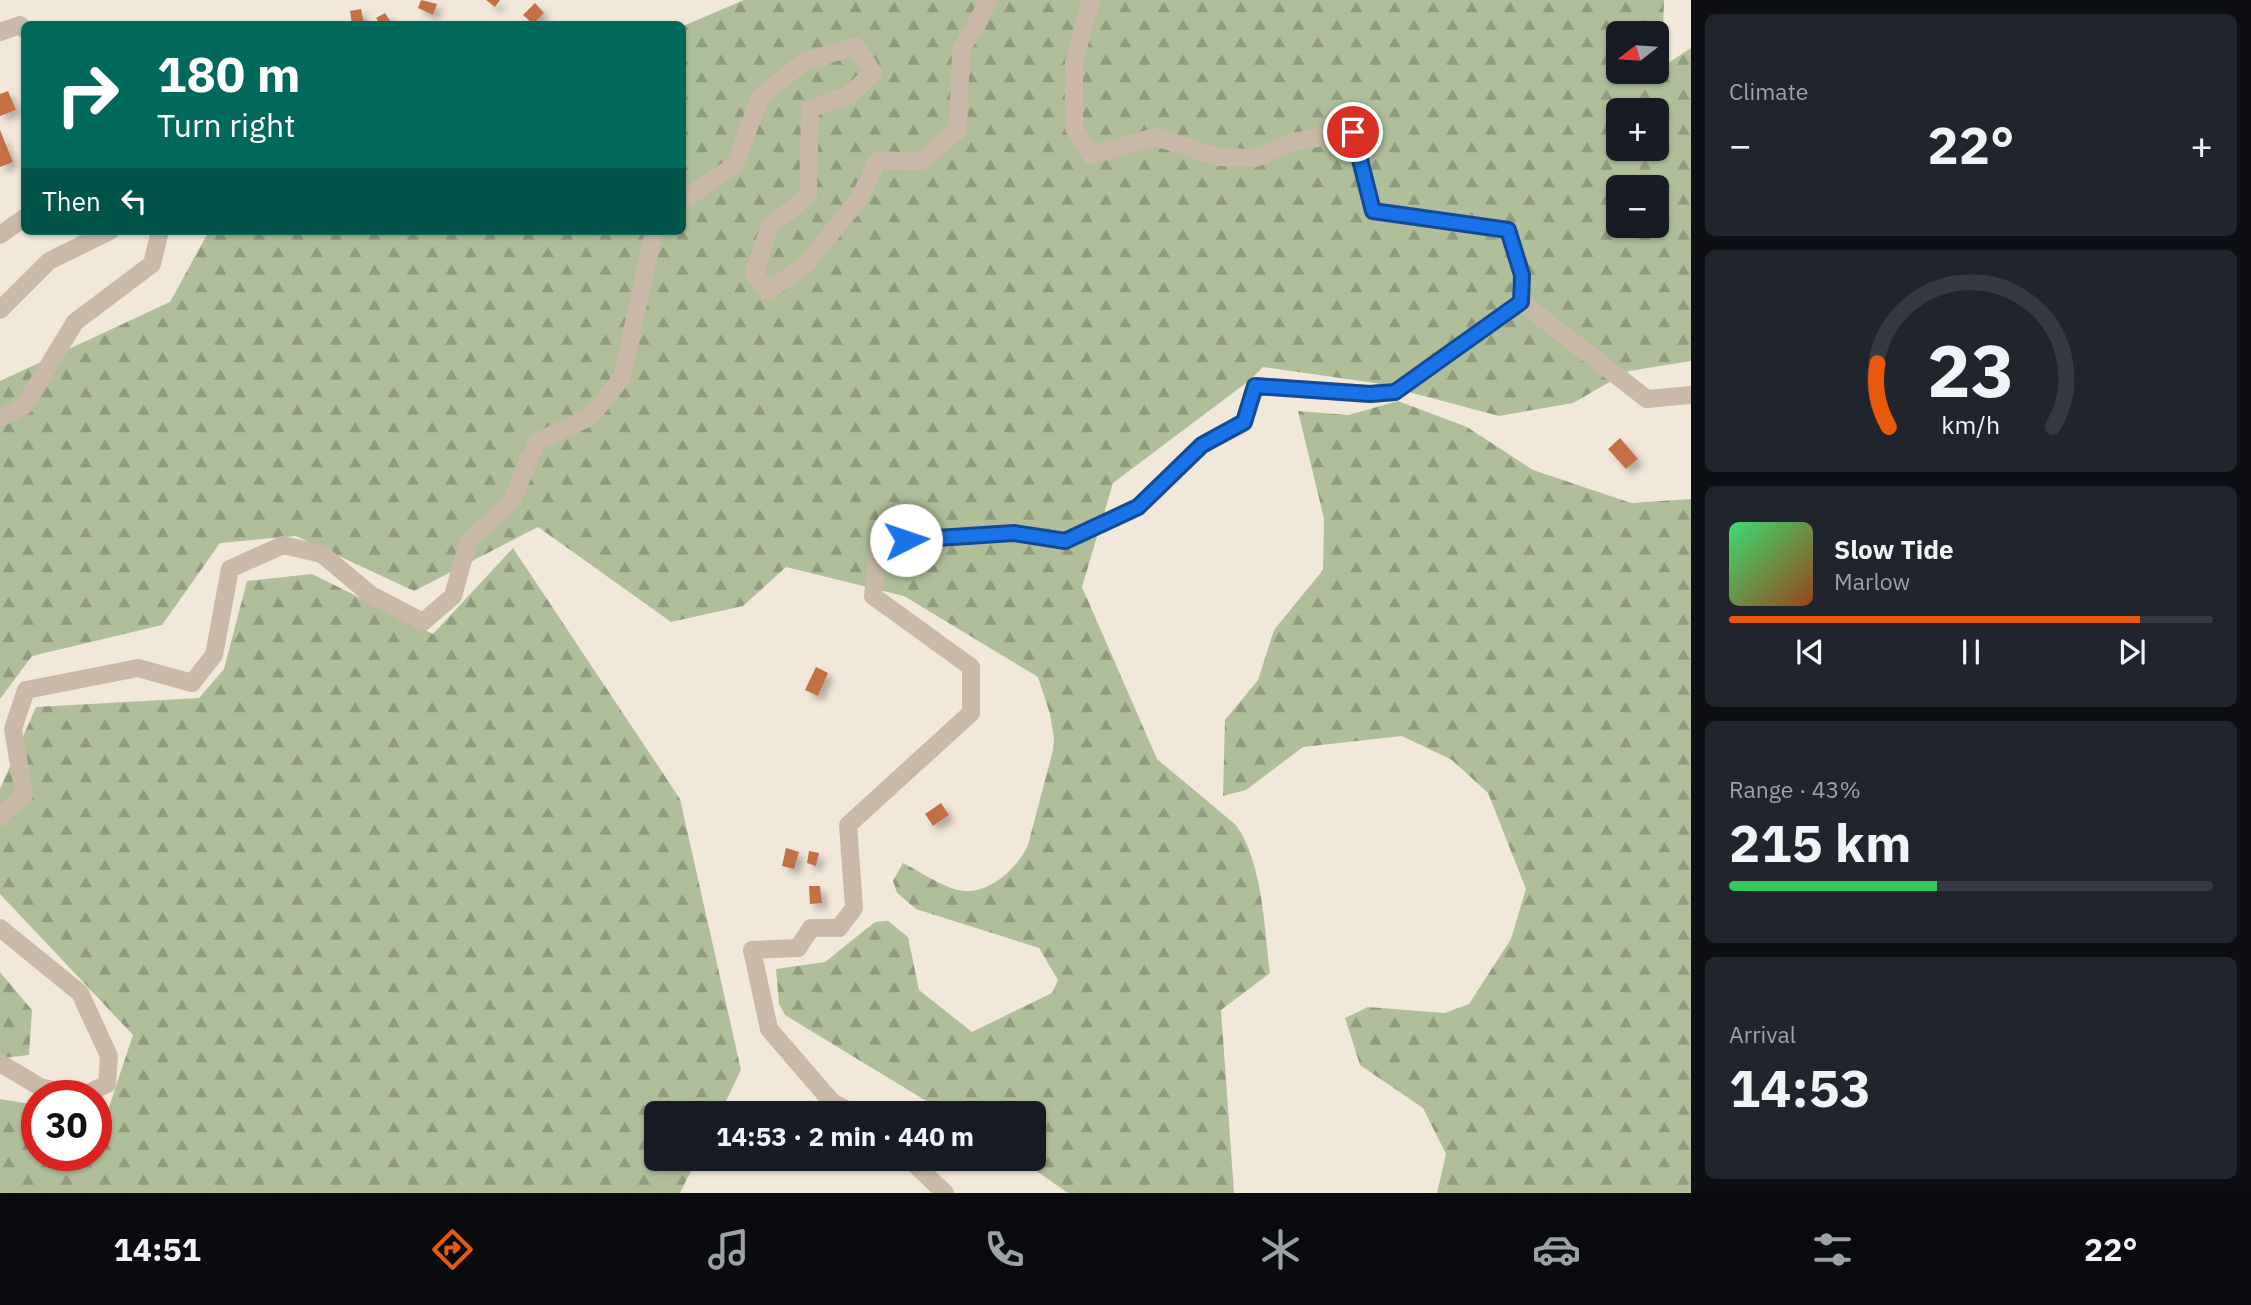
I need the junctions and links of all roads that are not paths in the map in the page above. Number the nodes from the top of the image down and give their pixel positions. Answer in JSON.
{"nodes":[{"id":1,"x":989,"y":0,"type":"edge"},
{"id":2,"x":1091,"y":0,"type":"edge"},
{"id":3,"x":21,"y":26,"type":"edge"},
{"id":4,"x":0,"y":32,"type":"edge"},
{"id":5,"x":686,"y":198,"type":"edge"},
{"id":6,"x":21,"y":220,"type":"edge"},
{"id":7,"x":0,"y":235,"type":"edge"},
{"id":8,"x":102,"y":235,"type":"edge"},
{"id":9,"x":159,"y":235,"type":"edge"},
{"id":10,"x":653,"y":235,"type":"edge"},
{"id":11,"x":1521,"y":302,"type":"junction"},
{"id":12,"x":0,"y":310,"type":"edge"},
{"id":13,"x":1691,"y":395,"type":"edge"},
{"id":14,"x":0,"y":418,"type":"edge"},
{"id":15,"x":0,"y":817,"type":"edge"},
{"id":16,"x":0,"y":928,"type":"edge"},
{"id":17,"x":0,"y":1063,"type":"edge"},
{"id":18,"x":28,"y":1080,"type":"edge"},
{"id":19,"x":107,"y":1080,"type":"edge"},
{"id":20,"x":831,"y":1101,"type":"edge"},
{"id":21,"x":922,"y":1171,"type":"edge"},
{"id":22,"x":945,"y":1193,"type":"edge"}],
"edges":[{"from":1,"to":5,"type":"street"},
{"from":2,"to":11,"type":"street"},
{"from":3,"to":4,"type":"street"},
{"from":6,"to":7,"type":"street"},
{"from":8,"to":12,"type":"street"},
{"from":9,"to":14,"type":"street"},
{"from":10,"to":15,"type":"street"},
{"from":11,"to":13,"type":"street"},
{"from":11,"to":20,"type":"street"},
{"from":16,"to":19,"type":"street"},
{"from":17,"to":18,"type":"street"},
{"from":21,"to":22,"type":"street"}]}
